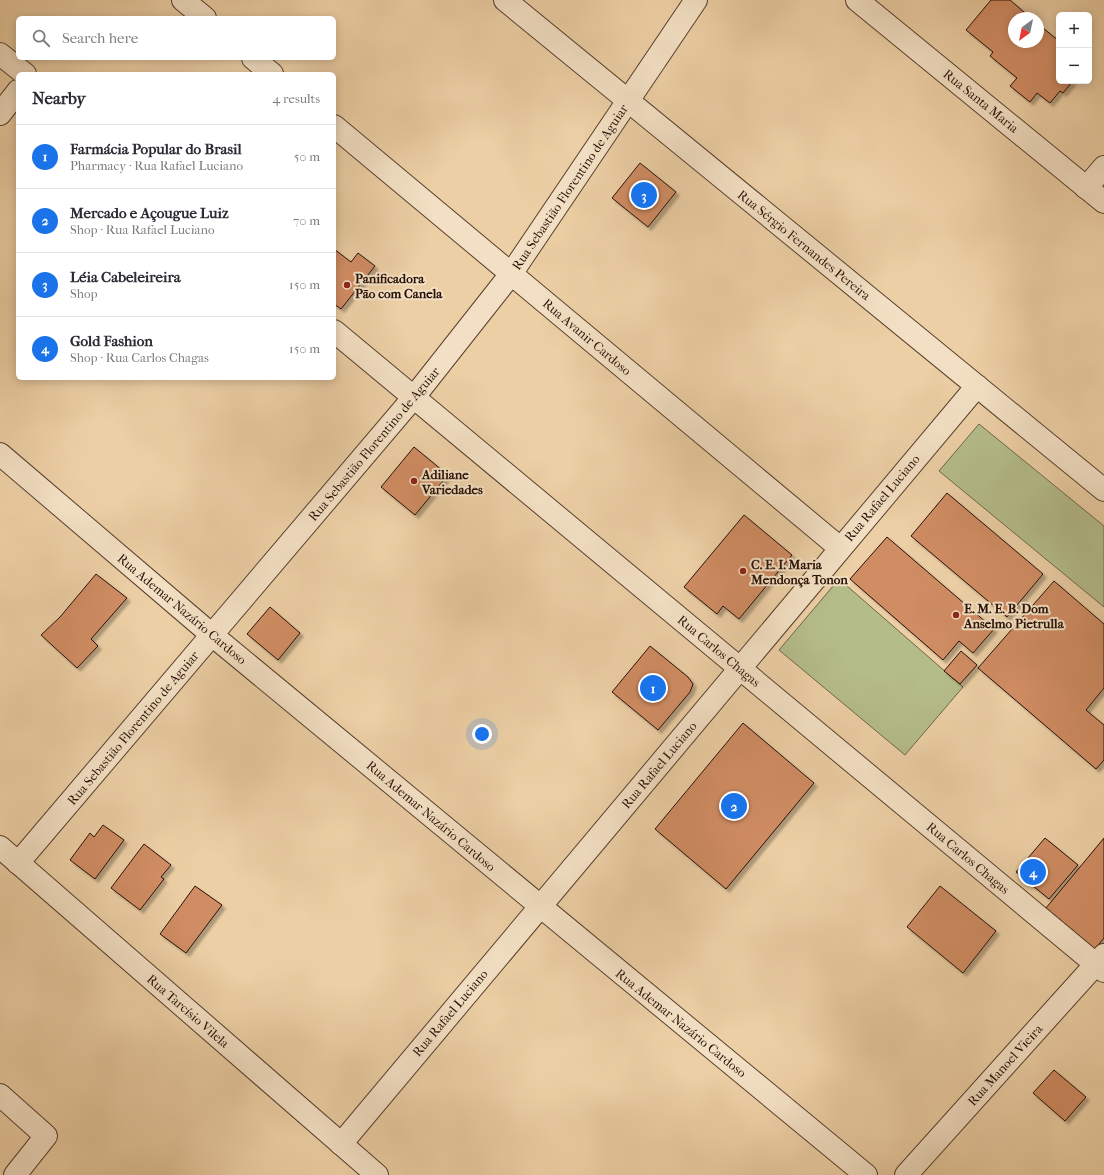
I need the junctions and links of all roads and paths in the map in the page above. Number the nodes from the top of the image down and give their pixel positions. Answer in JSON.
{"nodes":[{"id":1,"x":183,"y":0,"type":"edge"},
{"id":2,"x":505,"y":0,"type":"edge"},
{"id":3,"x":696,"y":0,"type":"edge"},
{"id":4,"x":857,"y":0,"type":"edge"},
{"id":5,"x":203,"y":16,"type":"edge"},
{"id":6,"x":0,"y":54,"type":"edge"},
{"id":7,"x":254,"y":60,"type":"edge"},
{"id":8,"x":22,"y":72,"type":"edge"},
{"id":9,"x":270,"y":72,"type":"edge"},
{"id":10,"x":16,"y":94,"type":"edge"},
{"id":11,"x":628,"y":101,"type":"junction"},
{"id":12,"x":0,"y":114,"type":"edge"},
{"id":13,"x":336,"y":128,"type":"edge"},
{"id":14,"x":1104,"y":166,"type":"edge"},
{"id":15,"x":1086,"y":188,"type":"junction"},
{"id":16,"x":1104,"y":202,"type":"edge"},
{"id":17,"x":511,"y":274,"type":"junction"},
{"id":18,"x":336,"y":333,"type":"edge"},
{"id":19,"x":977,"y":386,"type":"junction"},
{"id":20,"x":414,"y":398,"type":"junction"},
{"id":21,"x":0,"y":454,"type":"edge"},
{"id":22,"x":1104,"y":490,"type":"edge"},
{"id":23,"x":840,"y":548,"type":"junction"},
{"id":24,"x":212,"y":635,"type":"junction"},
{"id":25,"x":740,"y":668,"type":"junction"},
{"id":26,"x":0,"y":847,"type":"edge"},
{"id":27,"x":18,"y":863,"type":"junction"},
{"id":28,"x":540,"y":906,"type":"junction"},
{"id":29,"x":1101,"y":964,"type":"edge"},
{"id":30,"x":0,"y":1095,"type":"edge"},
{"id":31,"x":341,"y":1144,"type":"junction"},
{"id":32,"x":15,"y":1175,"type":"edge"},
{"id":33,"x":376,"y":1175,"type":"edge"},
{"id":34,"x":866,"y":1175,"type":"edge"},
{"id":35,"x":906,"y":1175,"type":"edge"}],
"edges":[{"from":1,"to":5,"type":"street"},
{"from":2,"to":11,"type":"street","name":"Rua Sérgio Fernandes Pereira"},
{"from":3,"to":11,"type":"street","name":"Rua Sebastião Florentino de Aguiar"},
{"from":4,"to":15,"type":"street","name":"Rua Santa Maria"},
{"from":6,"to":8,"type":"street"},
{"from":7,"to":9,"type":"street"},
{"from":10,"to":12,"type":"street"},
{"from":11,"to":17,"type":"street","name":"Rua Sebastião Florentino de Aguiar"},
{"from":11,"to":19,"type":"street","name":"Rua Sérgio Fernandes Pereira"},
{"from":13,"to":17,"type":"street","name":"Rua Avanir Cardoso"},
{"from":14,"to":15,"type":"street"},
{"from":15,"to":16,"type":"street","name":"Rua Santa Maria"},
{"from":17,"to":20,"type":"street","name":"Rua Sebastião Florentino de Aguiar"},
{"from":17,"to":23,"type":"street","name":"Rua Avanir Cardoso"},
{"from":18,"to":20,"type":"street","name":"Rua Carlos Chagas"},
{"from":19,"to":22,"type":"street","name":"Rua Sérgio Fernandes Pereira"},
{"from":19,"to":23,"type":"street","name":"Rua Rafael Luciano"},
{"from":20,"to":24,"type":"street","name":"Rua Sebastião Florentino de Aguiar"},
{"from":20,"to":25,"type":"street","name":"Rua Carlos Chagas"},
{"from":21,"to":24,"type":"street","name":"Rua Ademar Nazário Cardoso"},
{"from":23,"to":25,"type":"street","name":"Rua Rafael Luciano"},
{"from":24,"to":27,"type":"street","name":"Rua Sebastião Florentino de Aguiar"},
{"from":24,"to":28,"type":"street","name":"Rua Ademar Nazário Cardoso"},
{"from":25,"to":28,"type":"street","name":"Rua Rafael Luciano"},
{"from":25,"to":29,"type":"street","name":"Rua Carlos Chagas"},
{"from":26,"to":27,"type":"street","name":"Rua Tarcísio Vilela"},
{"from":27,"to":31,"type":"street","name":"Rua Tarcísio Vilela"},
{"from":28,"to":31,"type":"street","name":"Rua Rafael Luciano"},
{"from":28,"to":34,"type":"street","name":"Rua Ademar Nazário Cardoso"},
{"from":29,"to":35,"type":"street","name":"Rua Manoel Vieira"},
{"from":30,"to":32,"type":"street"},
{"from":31,"to":33,"type":"street","name":"Rua Tarcísio Vilela"}]}
